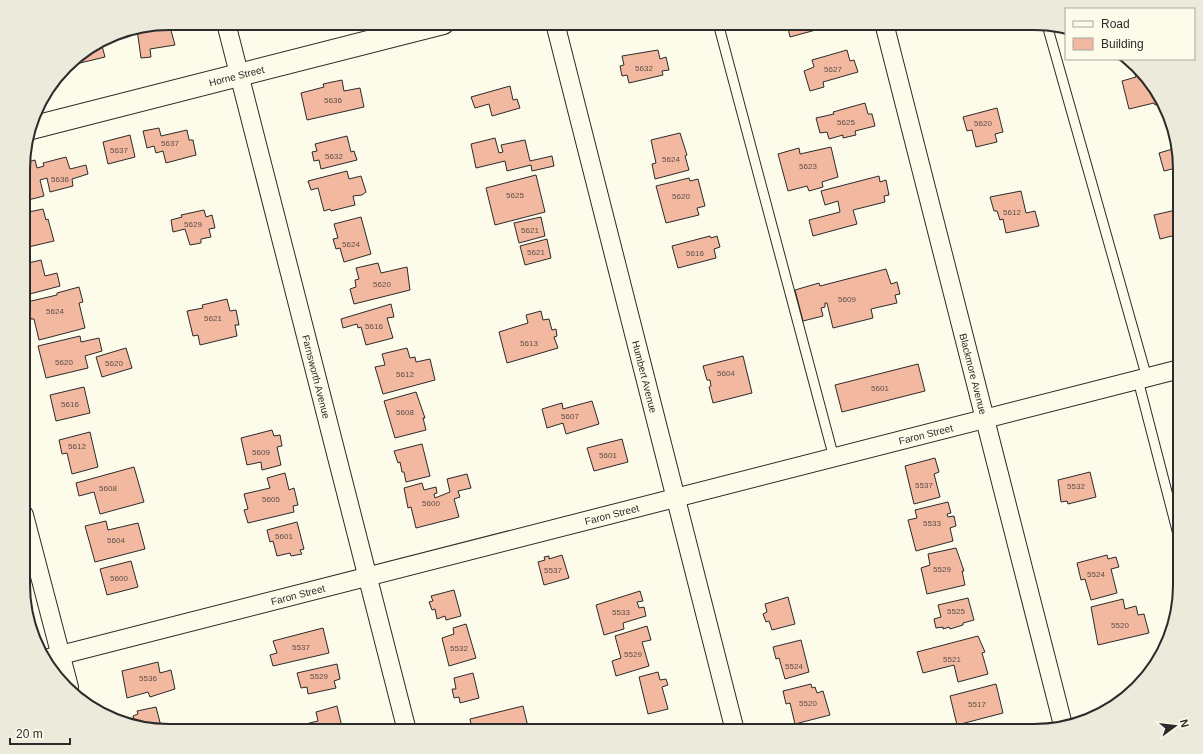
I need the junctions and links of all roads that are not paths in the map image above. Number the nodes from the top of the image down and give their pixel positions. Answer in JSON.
{"nodes":[{"id":1,"x":228,"y":30,"type":"edge"},
{"id":2,"x":416,"y":30,"type":"edge"},
{"id":3,"x":557,"y":30,"type":"edge"},
{"id":4,"x":720,"y":30,"type":"edge"},
{"id":5,"x":886,"y":30,"type":"edge"},
{"id":6,"x":1049,"y":31,"type":"edge"},
{"id":7,"x":239,"y":75,"type":"junction"},
{"id":8,"x":36,"y":127,"type":"edge"},
{"id":9,"x":1173,"y":371,"type":"edge"},
{"id":10,"x":1143,"y":379,"type":"junction"},
{"id":11,"x":985,"y":419,"type":"junction"},
{"id":12,"x":834,"y":458,"type":"junction"},
{"id":13,"x":676,"y":498,"type":"junction"},
{"id":14,"x":1173,"y":511,"type":"edge"},
{"id":15,"x":30,"y":544,"type":"edge"},
{"id":16,"x":368,"y":577,"type":"junction"},
{"id":17,"x":53,"y":657,"type":"edge"},
{"id":18,"x":61,"y":672,"type":"edge"},
{"id":19,"x":1062,"y":721,"type":"edge"},
{"id":20,"x":405,"y":724,"type":"edge"},
{"id":21,"x":733,"y":724,"type":"edge"}],
"edges":[{"from":1,"to":7,"type":"street","name":"Farnsworth Avenue"},
{"from":2,"to":7,"type":"street","name":"Horne Street"},
{"from":3,"to":13,"type":"street","name":"Humbert Avenue"},
{"from":4,"to":12,"type":"lane"},
{"from":5,"to":11,"type":"street","name":"Blackmore Avenue"},
{"from":6,"to":10,"type":"lane"},
{"from":7,"to":8,"type":"street","name":"Horne Street"},
{"from":7,"to":16,"type":"street","name":"Farnsworth Avenue"},
{"from":9,"to":10,"type":"street","name":"Faron Street"},
{"from":10,"to":11,"type":"street","name":"Faron Street"},
{"from":10,"to":14,"type":"lane"},
{"from":11,"to":12,"type":"street","name":"Faron Street"},
{"from":11,"to":19,"type":"street","name":"Blackmore Avenue"},
{"from":12,"to":13,"type":"street","name":"Faron Street"},
{"from":13,"to":16,"type":"street","name":"Faron Street"},
{"from":13,"to":21,"type":"street","name":"Humbert Avenue"},
{"from":15,"to":17,"type":"street"},
{"from":16,"to":17,"type":"street","name":"Faron Street"},
{"from":16,"to":20,"type":"street","name":"Farnsworth Avenue"},
{"from":17,"to":18,"type":"street"}]}
